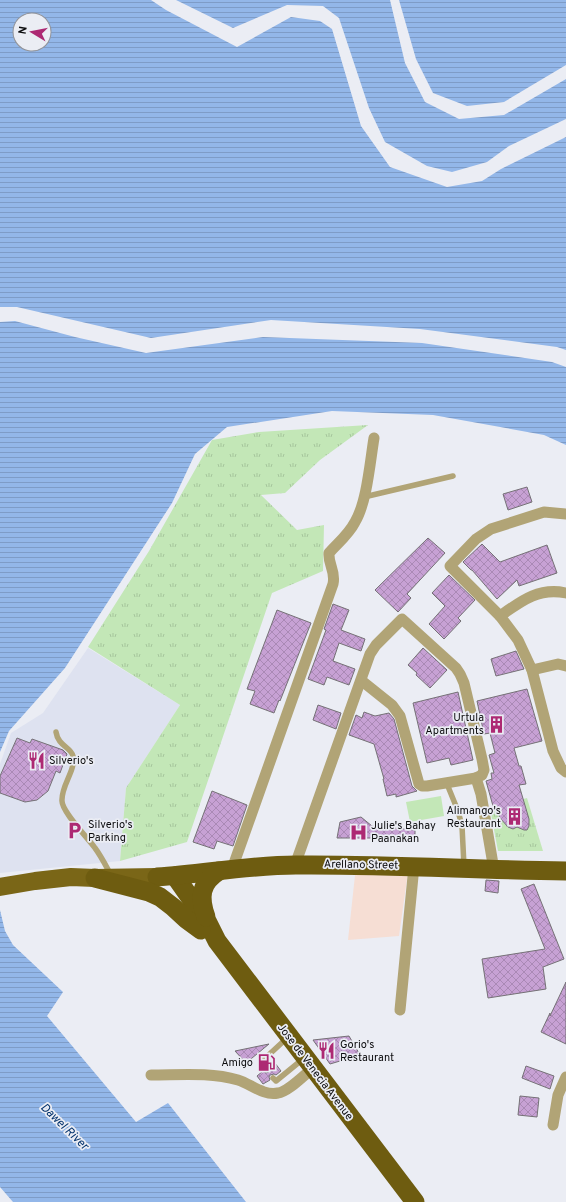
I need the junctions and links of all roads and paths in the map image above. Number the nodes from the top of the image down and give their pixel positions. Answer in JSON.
{"nodes":[{"id":1,"x":374,"y":438,"type":"dead end"},
{"id":2,"x":453,"y":476,"type":"dead end"},
{"id":3,"x":364,"y":497,"type":"junction"},
{"id":4,"x":566,"y":514,"type":"edge"},
{"id":5,"x":566,"y":593,"type":"edge"},
{"id":6,"x":500,"y":616,"type":"junction"},
{"id":7,"x":566,"y":666,"type":"edge"},
{"id":8,"x":532,"y":670,"type":"junction"},
{"id":9,"x":362,"y":681,"type":"junction"},
{"id":10,"x":56,"y":732,"type":"dead end"},
{"id":11,"x":566,"y":772,"type":"edge"},
{"id":12,"x":476,"y":778,"type":"junction"},
{"id":13,"x":447,"y":784,"type":"junction"},
{"id":14,"x":295,"y":865,"type":"junction"},
{"id":15,"x":414,"y":866,"type":"junction"},
{"id":16,"x":464,"y":868,"type":"junction"},
{"id":17,"x":226,"y":870,"type":"junction"},
{"id":18,"x":494,"y":870,"type":"junction"},
{"id":19,"x":566,"y":871,"type":"edge"},
{"id":20,"x":166,"y":876,"type":"junction"},
{"id":21,"x":104,"y":878,"type":"junction"},
{"id":22,"x":0,"y":887,"type":"edge"},
{"id":23,"x":204,"y":926,"type":"junction"},
{"id":24,"x":400,"y":1010,"type":"dead end"},
{"id":25,"x":289,"y":1036,"type":"junction"},
{"id":26,"x":309,"y":1062,"type":"junction"},
{"id":27,"x":266,"y":1069,"type":"dead end"},
{"id":28,"x":151,"y":1075,"type":"dead end"},
{"id":29,"x":566,"y":1077,"type":"edge"},
{"id":30,"x":273,"y":1078,"type":"dead end"},
{"id":31,"x":553,"y":1126,"type":"dead end"},
{"id":32,"x":415,"y":1202,"type":"edge"}],
"edges":[{"from":1,"to":3,"type":"street"},
{"from":2,"to":3,"type":"lane"},
{"from":3,"to":17,"type":"street"},
{"from":4,"to":6,"type":"street"},
{"from":5,"to":6,"type":"street"},
{"from":6,"to":8,"type":"street"},
{"from":7,"to":8,"type":"street"},
{"from":8,"to":11,"type":"street"},
{"from":9,"to":12,"type":"street"},
{"from":9,"to":13,"type":"street"},
{"from":9,"to":14,"type":"street"},
{"from":10,"to":21,"type":"lane"},
{"from":12,"to":13,"type":"street"},
{"from":12,"to":18,"type":"street"},
{"from":13,"to":16,"type":"lane"},
{"from":14,"to":15,"type":"highway","name":"Arellano Street"},
{"from":14,"to":17,"type":"highway","name":"Arellano Street"},
{"from":15,"to":16,"type":"highway","name":"Arellano Street"},
{"from":15,"to":24,"type":"street"},
{"from":16,"to":18,"type":"highway","name":"Arellano Street"},
{"from":17,"to":20,"type":"highway","name":"Arellano Street"},
{"from":17,"to":23,"type":"highway"},
{"from":18,"to":19,"type":"highway","name":"Arellano Street"},
{"from":20,"to":21,"type":"main road"},
{"from":20,"to":23,"type":"highway","name":"Jose de Venecia Avenue"},
{"from":21,"to":22,"type":"main road"},
{"from":21,"to":23,"type":"highway"},
{"from":23,"to":25,"type":"highway","name":"Jose de Venecia Avenue"},
{"from":25,"to":26,"type":"highway","name":"Jose de Venecia Avenue"},
{"from":25,"to":27,"type":"lane"},
{"from":26,"to":28,"type":"street"},
{"from":26,"to":30,"type":"lane"},
{"from":26,"to":32,"type":"highway","name":"Jose de Venecia Avenue"},
{"from":29,"to":31,"type":"street"}]}
